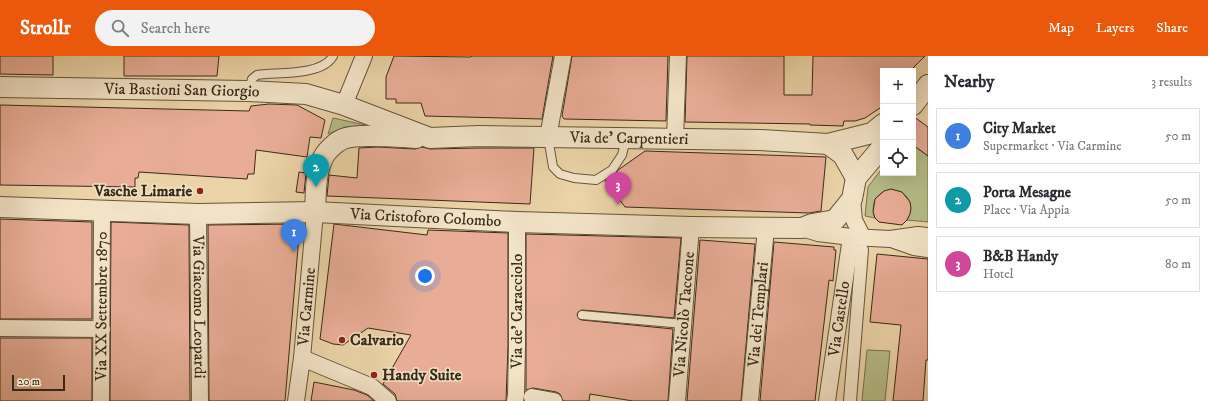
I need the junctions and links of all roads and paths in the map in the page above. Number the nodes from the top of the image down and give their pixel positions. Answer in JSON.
{"nodes":[{"id":1,"x":333,"y":56,"type":"edge"},
{"id":2,"x":364,"y":56,"type":"edge"},
{"id":3,"x":563,"y":56,"type":"edge"},
{"id":4,"x":678,"y":56,"type":"edge"},
{"id":5,"x":928,"y":85,"type":"edge"},
{"id":6,"x":0,"y":87,"type":"edge"},
{"id":7,"x":248,"y":91,"type":"junction"},
{"id":8,"x":916,"y":100,"type":"edge"},
{"id":9,"x":352,"y":108,"type":"junction"},
{"id":10,"x":880,"y":126,"type":"edge"},
{"id":11,"x":548,"y":137,"type":"junction"},
{"id":12,"x":430,"y":138,"type":"junction"},
{"id":13,"x":626,"y":138,"type":"junction"},
{"id":14,"x":675,"y":139,"type":"junction"},
{"id":15,"x":828,"y":144,"type":"junction"},
{"id":16,"x":880,"y":150,"type":"edge"},
{"id":17,"x":856,"y":178,"type":"junction"},
{"id":18,"x":852,"y":199,"type":"junction"},
{"id":19,"x":0,"y":207,"type":"edge"},
{"id":20,"x":102,"y":211,"type":"junction"},
{"id":21,"x":315,"y":212,"type":"junction"},
{"id":22,"x":198,"y":214,"type":"junction"},
{"id":23,"x":517,"y":222,"type":"junction"},
{"id":24,"x":691,"y":227,"type":"junction"},
{"id":25,"x":766,"y":228,"type":"junction"},
{"id":26,"x":802,"y":228,"type":"junction"},
{"id":27,"x":928,"y":236,"type":"edge"},
{"id":28,"x":890,"y":239,"type":"junction"},
{"id":29,"x":859,"y":242,"type":"junction"},
{"id":30,"x":928,"y":249,"type":"edge"},
{"id":31,"x":582,"y":315,"type":"dead end"},
{"id":32,"x":683,"y":324,"type":"junction"},
{"id":33,"x":0,"y":328,"type":"edge"},
{"id":34,"x":102,"y":329,"type":"junction"},
{"id":35,"x":302,"y":358,"type":"junction"},
{"id":36,"x":532,"y":397,"type":"dead end"},
{"id":37,"x":101,"y":401,"type":"edge"},
{"id":38,"x":200,"y":401,"type":"edge"},
{"id":39,"x":296,"y":401,"type":"edge"},
{"id":40,"x":388,"y":401,"type":"edge"},
{"id":41,"x":514,"y":401,"type":"edge"},
{"id":42,"x":554,"y":401,"type":"edge"},
{"id":43,"x":677,"y":401,"type":"edge"},
{"id":44,"x":750,"y":401,"type":"edge"},
{"id":45,"x":827,"y":401,"type":"edge"},
{"id":46,"x":850,"y":401,"type":"edge"}],
"edges":[{"from":1,"to":7,"type":"lane"},
{"from":2,"to":9,"type":"street"},
{"from":3,"to":11,"type":"street"},
{"from":4,"to":14,"type":"street"},
{"from":5,"to":8,"type":"street"},
{"from":6,"to":7,"type":"street","name":"Via Bastioni San Giorgio"},
{"from":7,"to":9,"type":"street","name":"Via Bastioni San Giorgio"},
{"from":9,"to":12,"type":"street","name":"Via de' Carpentieri"},
{"from":10,"to":15,"type":"street","name":"Via de' Carpentieri"},
{"from":11,"to":12,"type":"street","name":"Via de' Carpentieri"},
{"from":11,"to":13,"type":"street","name":"Via de' Carpentieri"},
{"from":11,"to":13,"type":"lane"},
{"from":12,"to":21,"type":"street","name":"Via de' Carpentieri"},
{"from":13,"to":14,"type":"street","name":"Via de' Carpentieri"},
{"from":14,"to":15,"type":"street","name":"Via de' Carpentieri"},
{"from":15,"to":17,"type":"street"},
{"from":16,"to":17,"type":"street"},
{"from":17,"to":18,"type":"street"},
{"from":18,"to":26,"type":"street"},
{"from":18,"to":29,"type":"street"},
{"from":19,"to":20,"type":"street","name":"Via Cristoforo Colombo"},
{"from":20,"to":22,"type":"street","name":"Via Cristoforo Colombo"},
{"from":20,"to":34,"type":"street","name":"Via XX Settembre 1870"},
{"from":21,"to":22,"type":"street","name":"Via Cristoforo Colombo"},
{"from":21,"to":23,"type":"street","name":"Via Cristoforo Colombo"},
{"from":21,"to":35,"type":"street","name":"Via Carmine"},
{"from":22,"to":38,"type":"street","name":"Via Giacomo Leopardi"},
{"from":23,"to":24,"type":"street","name":"Via Cristoforo Colombo"},
{"from":23,"to":41,"type":"street","name":"Via de' Caracciolo"},
{"from":24,"to":25,"type":"street","name":"Via Cristoforo Colombo"},
{"from":24,"to":32,"type":"street","name":"Via Nicolò Taccone"},
{"from":25,"to":26,"type":"street","name":"Via Cristoforo Colombo"},
{"from":25,"to":44,"type":"street","name":"Via dei Templari"},
{"from":26,"to":29,"type":"street","name":"Via Cristoforo Colombo"},
{"from":27,"to":28,"type":"street"},
{"from":28,"to":29,"type":"street","name":"Via Cristoforo Colombo"},
{"from":28,"to":30,"type":"street"},
{"from":29,"to":45,"type":"street","name":"Via Castello"},
{"from":29,"to":46,"type":"street"},
{"from":31,"to":32,"type":"lane"},
{"from":32,"to":43,"type":"street","name":"Via Nicolò Taccone"},
{"from":33,"to":34,"type":"street"},
{"from":34,"to":37,"type":"street","name":"Via XX Settembre 1870"},
{"from":35,"to":39,"type":"street","name":"Via Carmine"},
{"from":35,"to":40,"type":"street"},
{"from":36,"to":42,"type":"street"}]}
